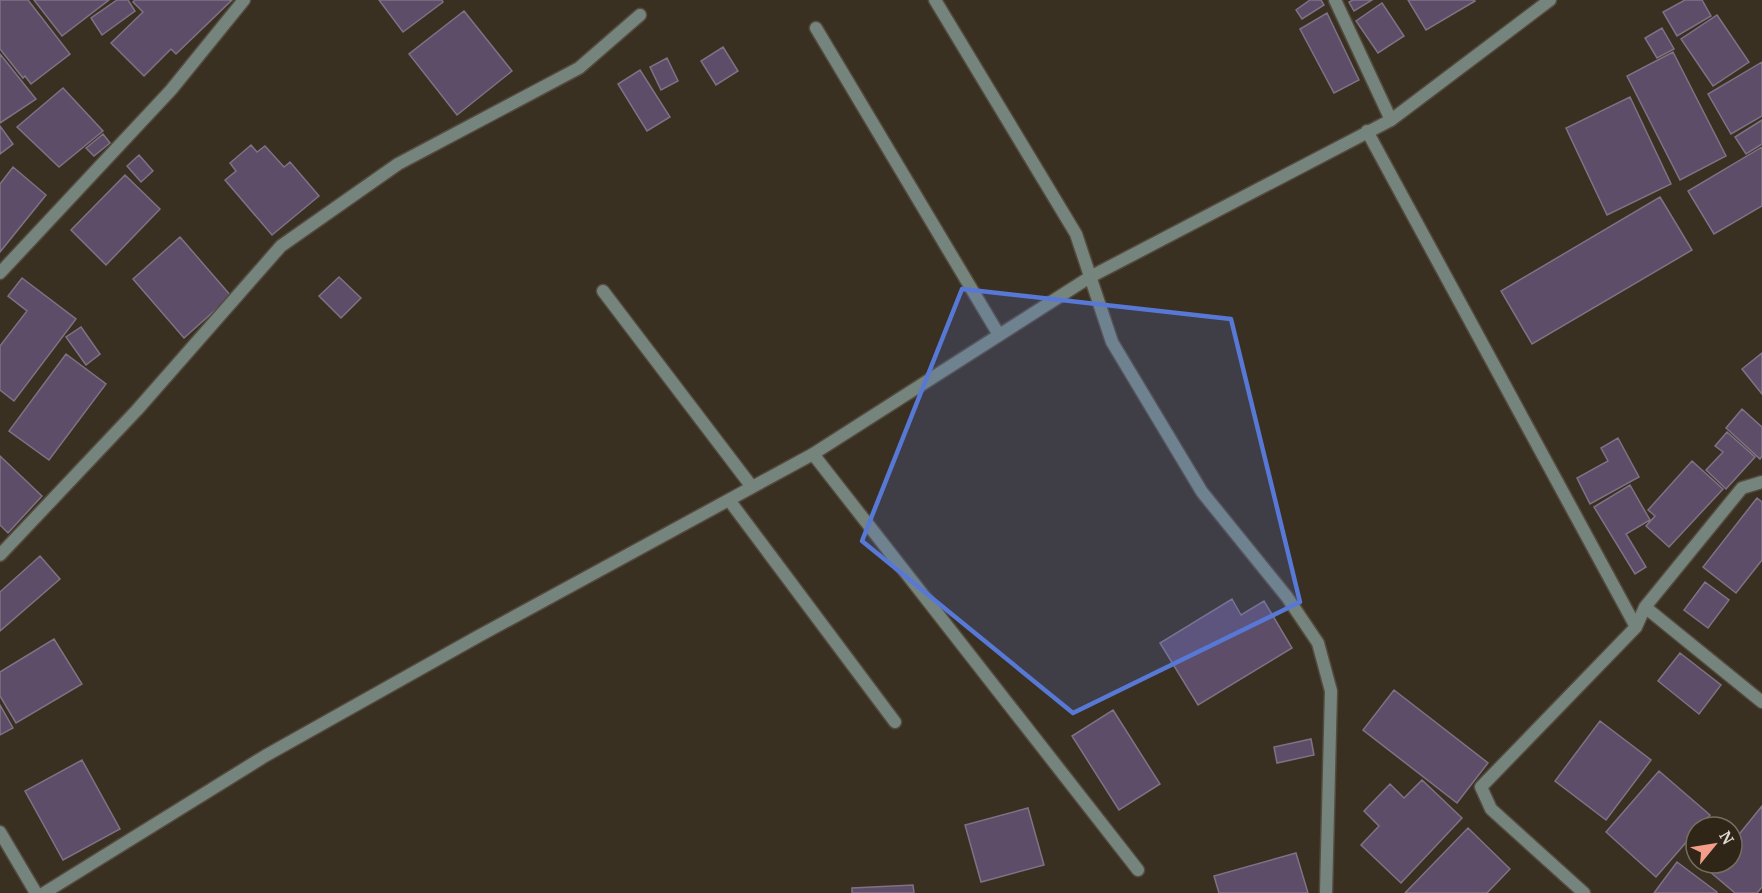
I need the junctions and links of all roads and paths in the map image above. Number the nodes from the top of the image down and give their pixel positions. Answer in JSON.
{"nodes":[{"id":1,"x":244,"y":0,"type":"edge"},
{"id":2,"x":934,"y":0,"type":"edge"},
{"id":3,"x":1335,"y":0,"type":"edge"},
{"id":4,"x":1550,"y":0,"type":"edge"},
{"id":5,"x":640,"y":15,"type":"dead end"},
{"id":6,"x":816,"y":28,"type":"dead end"},
{"id":7,"x":1391,"y":120,"type":"junction"},
{"id":8,"x":1367,"y":131,"type":"junction"},
{"id":9,"x":0,"y":273,"type":"edge"},
{"id":10,"x":1090,"y":277,"type":"junction"},
{"id":11,"x":603,"y":291,"type":"dead end"},
{"id":12,"x":999,"y":335,"type":"junction"},
{"id":13,"x":813,"y":454,"type":"junction"},
{"id":14,"x":1762,"y":482,"type":"edge"},
{"id":15,"x":752,"y":488,"type":"junction"},
{"id":16,"x":729,"y":500,"type":"junction"},
{"id":17,"x":0,"y":555,"type":"edge"},
{"id":18,"x":1645,"y":607,"type":"junction"},
{"id":19,"x":1636,"y":627,"type":"junction"},
{"id":20,"x":1762,"y":702,"type":"edge"},
{"id":21,"x":895,"y":722,"type":"dead end"},
{"id":22,"x":0,"y":832,"type":"edge"},
{"id":23,"x":1138,"y":870,"type":"dead end"},
{"id":24,"x":36,"y":893,"type":"edge"},
{"id":25,"x":44,"y":893,"type":"edge"},
{"id":26,"x":1326,"y":893,"type":"edge"},
{"id":27,"x":1584,"y":893,"type":"edge"}],
"edges":[{"from":1,"to":9,"type":"street"},
{"from":2,"to":10,"type":"street"},
{"from":3,"to":7,"type":"street"},
{"from":4,"to":7,"type":"street"},
{"from":5,"to":17,"type":"street"},
{"from":6,"to":12,"type":"street"},
{"from":7,"to":8,"type":"street"},
{"from":8,"to":10,"type":"street"},
{"from":8,"to":19,"type":"street"},
{"from":10,"to":12,"type":"street"},
{"from":10,"to":26,"type":"street"},
{"from":11,"to":15,"type":"street"},
{"from":12,"to":13,"type":"street"},
{"from":13,"to":15,"type":"street"},
{"from":13,"to":23,"type":"street"},
{"from":14,"to":18,"type":"street"},
{"from":15,"to":16,"type":"street"},
{"from":16,"to":21,"type":"street"},
{"from":16,"to":25,"type":"street"},
{"from":18,"to":19,"type":"street"},
{"from":18,"to":20,"type":"street"},
{"from":19,"to":27,"type":"street"},
{"from":22,"to":24,"type":"street"}]}
